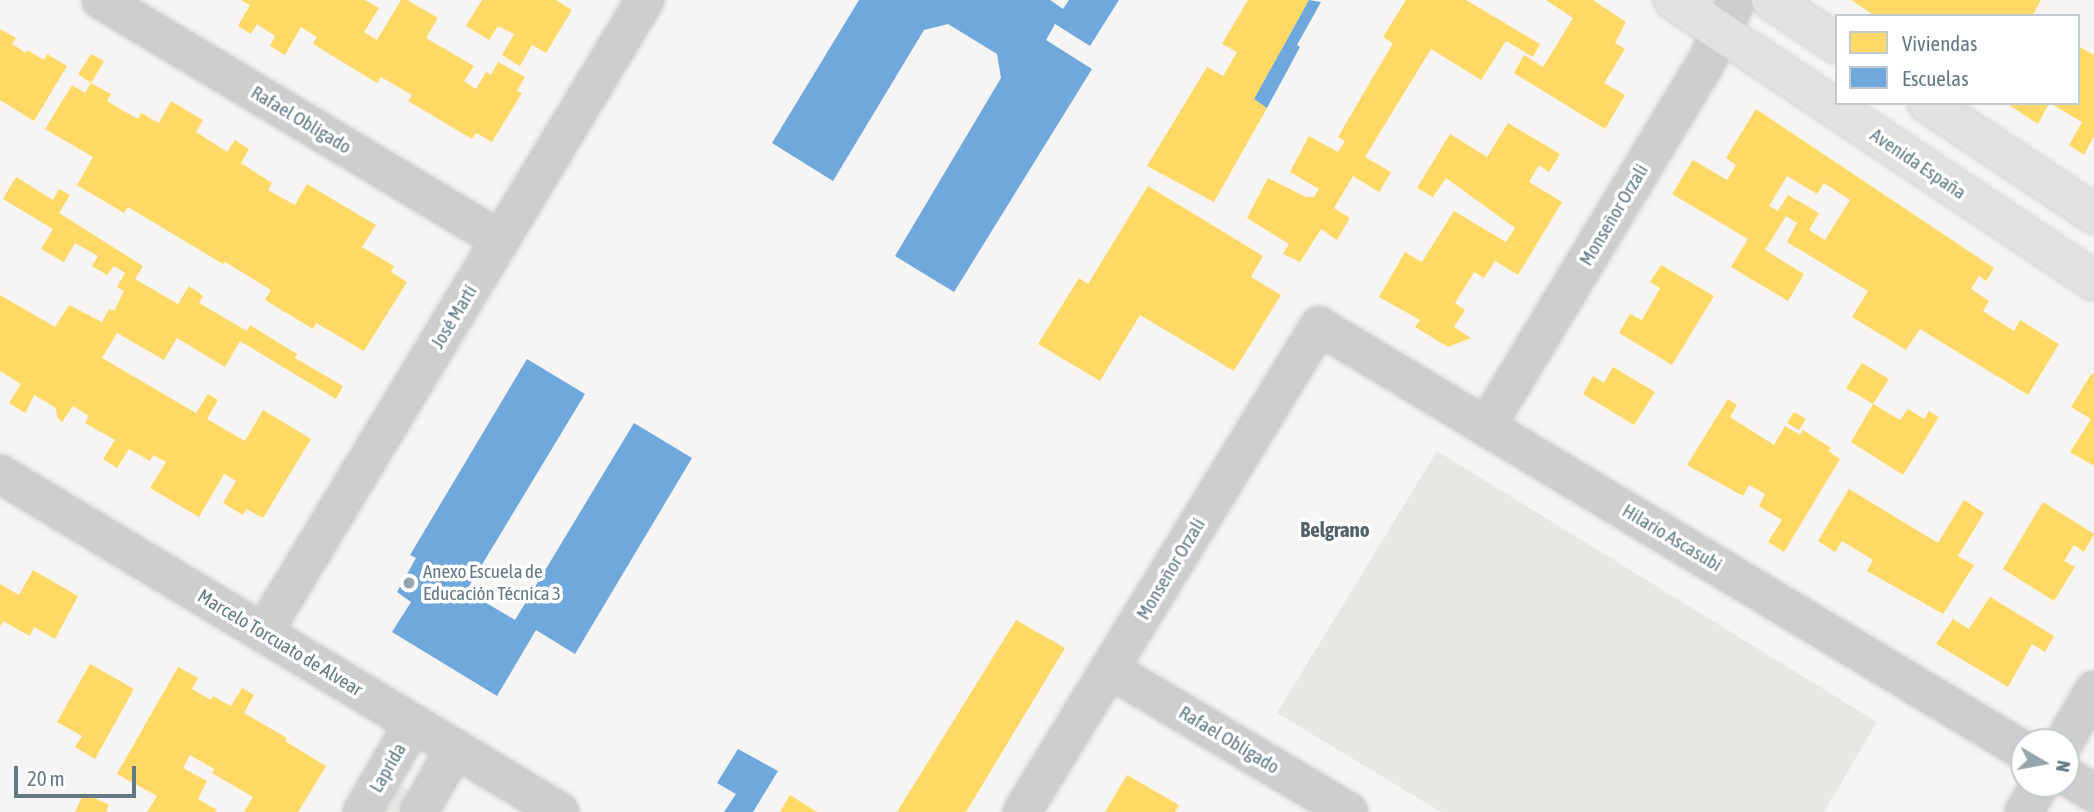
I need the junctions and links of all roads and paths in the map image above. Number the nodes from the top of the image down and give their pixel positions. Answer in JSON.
{"nodes":[{"id":1,"x":102,"y":0,"type":"edge"},
{"id":2,"x":645,"y":0,"type":"edge"},
{"id":3,"x":1673,"y":0,"type":"edge"},
{"id":4,"x":1771,"y":0,"type":"edge"},
{"id":5,"x":1729,"y":16,"type":"edge"},
{"id":6,"x":1835,"y":43,"type":"edge"},
{"id":7,"x":1835,"y":93,"type":"edge"},
{"id":8,"x":1852,"y":105,"type":"edge"},
{"id":9,"x":1930,"y":105,"type":"edge"},
{"id":10,"x":2094,"y":214,"type":"edge"},
{"id":11,"x":500,"y":240,"type":"junction"},
{"id":12,"x":2094,"y":281,"type":"edge"},
{"id":13,"x":1320,"y":326,"type":"joint"},
{"id":14,"x":1486,"y":426,"type":"junction"},
{"id":15,"x":0,"y":474,"type":"edge"},
{"id":16,"x":263,"y":633,"type":"junction"},
{"id":17,"x":1109,"y":669,"type":"junction"},
{"id":18,"x":2094,"y":690,"type":"edge"},
{"id":19,"x":413,"y":724,"type":"junction"},
{"id":20,"x":2072,"y":728,"type":"edge"},
{"id":21,"x":2010,"y":743,"type":"edge"},
{"id":22,"x":455,"y":749,"type":"junction"},
{"id":23,"x":362,"y":812,"type":"edge"},
{"id":24,"x":419,"y":812,"type":"edge"},
{"id":25,"x":560,"y":812,"type":"edge"},
{"id":26,"x":1022,"y":812,"type":"edge"},
{"id":27,"x":1349,"y":812,"type":"edge"}],
"edges":[{"from":1,"to":11,"type":"street","name":"Rafael Obligado"},
{"from":2,"to":11,"type":"street","name":"José Martí"},
{"from":3,"to":5,"type":"main road","name":"Avenida España"},
{"from":4,"to":6,"type":"main road"},
{"from":5,"to":7,"type":"main road","name":"Avenida España"},
{"from":5,"to":14,"type":"street","name":"Monseñor Orzali"},
{"from":8,"to":12,"type":"main road","name":"Avenida España"},
{"from":9,"to":10,"type":"main road"},
{"from":11,"to":16,"type":"street","name":"José Martí"},
{"from":13,"to":14,"type":"street","name":"Hilario Ascasubi"},
{"from":13,"to":17,"type":"street","name":"Monseñor Orzali"},
{"from":14,"to":21,"type":"street","name":"Hilario Ascasubi"},
{"from":15,"to":16,"type":"street","name":"Marcelo Torcuato de Alvear"},
{"from":16,"to":19,"type":"street","name":"Marcelo Torcuato de Alvear"},
{"from":17,"to":26,"type":"street","name":"Monseñor Orzali"},
{"from":17,"to":27,"type":"street","name":"Rafael Obligado"},
{"from":18,"to":20,"type":"street"},
{"from":19,"to":22,"type":"street","name":"Marcelo Torcuato de Alvear"},
{"from":19,"to":23,"type":"street","name":"Laprida"},
{"from":22,"to":24,"type":"street"},
{"from":22,"to":25,"type":"street","name":"Marcelo Torcuato de Alvear"}]}
